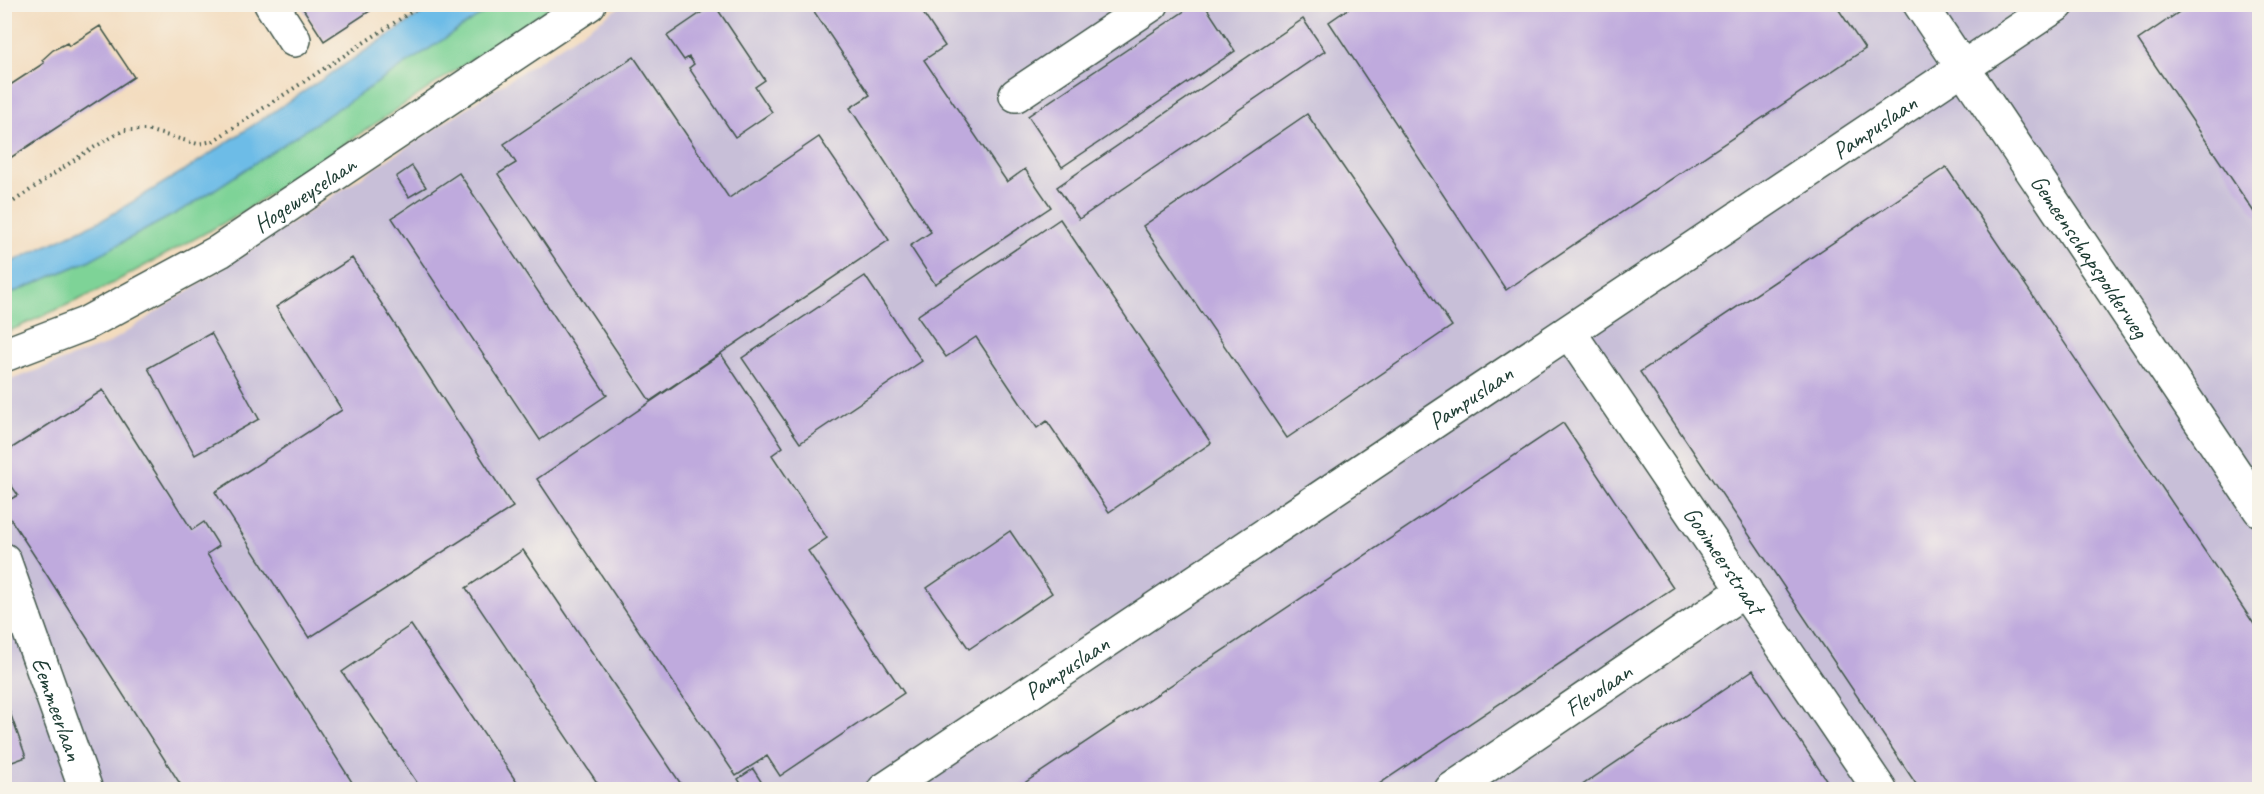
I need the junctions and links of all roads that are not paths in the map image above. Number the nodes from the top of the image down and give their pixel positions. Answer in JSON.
{"nodes":[{"id":1,"x":271,"y":4,"type":"edge"},
{"id":2,"x":589,"y":4,"type":"edge"},
{"id":3,"x":1152,"y":4,"type":"edge"},
{"id":4,"x":1920,"y":4,"type":"edge"},
{"id":5,"x":2058,"y":4,"type":"edge"},
{"id":6,"x":294,"y":40,"type":"dead end"},
{"id":7,"x":1963,"y":68,"type":"junction"},
{"id":8,"x":1016,"y":94,"type":"dead end"},
{"id":9,"x":1569,"y":332,"type":"junction"},
{"id":10,"x":4,"y":355,"type":"edge"},
{"id":11,"x":2249,"y":471,"type":"edge"},
{"id":12,"x":2259,"y":510,"type":"edge"},
{"id":13,"x":4,"y":560,"type":"edge"},
{"id":14,"x":1745,"y":590,"type":"junction"},
{"id":15,"x":86,"y":789,"type":"edge"},
{"id":16,"x":884,"y":789,"type":"edge"},
{"id":17,"x":1451,"y":789,"type":"edge"},
{"id":18,"x":1880,"y":789,"type":"edge"}],
"edges":[{"from":1,"to":6,"type":"street"},
{"from":2,"to":10,"type":"street","name":"Hogeweyselaan"},
{"from":3,"to":8,"type":"street"},
{"from":4,"to":7,"type":"street","name":"Gemeenschapspolderweg"},
{"from":5,"to":7,"type":"street","name":"Pampuslaan"},
{"from":7,"to":9,"type":"street","name":"Pampuslaan"},
{"from":7,"to":11,"type":"street","name":"Gemeenschapspolderweg"},
{"from":9,"to":14,"type":"street","name":"Gooimeerstraat"},
{"from":9,"to":16,"type":"street","name":"Pampuslaan"},
{"from":11,"to":12,"type":"street","name":"Gemeenschapspolderweg"},
{"from":13,"to":15,"type":"street","name":"Eemmeerlaan"},
{"from":14,"to":17,"type":"street","name":"Flevolaan"},
{"from":14,"to":18,"type":"street","name":"Gooimeerstraat"}]}
